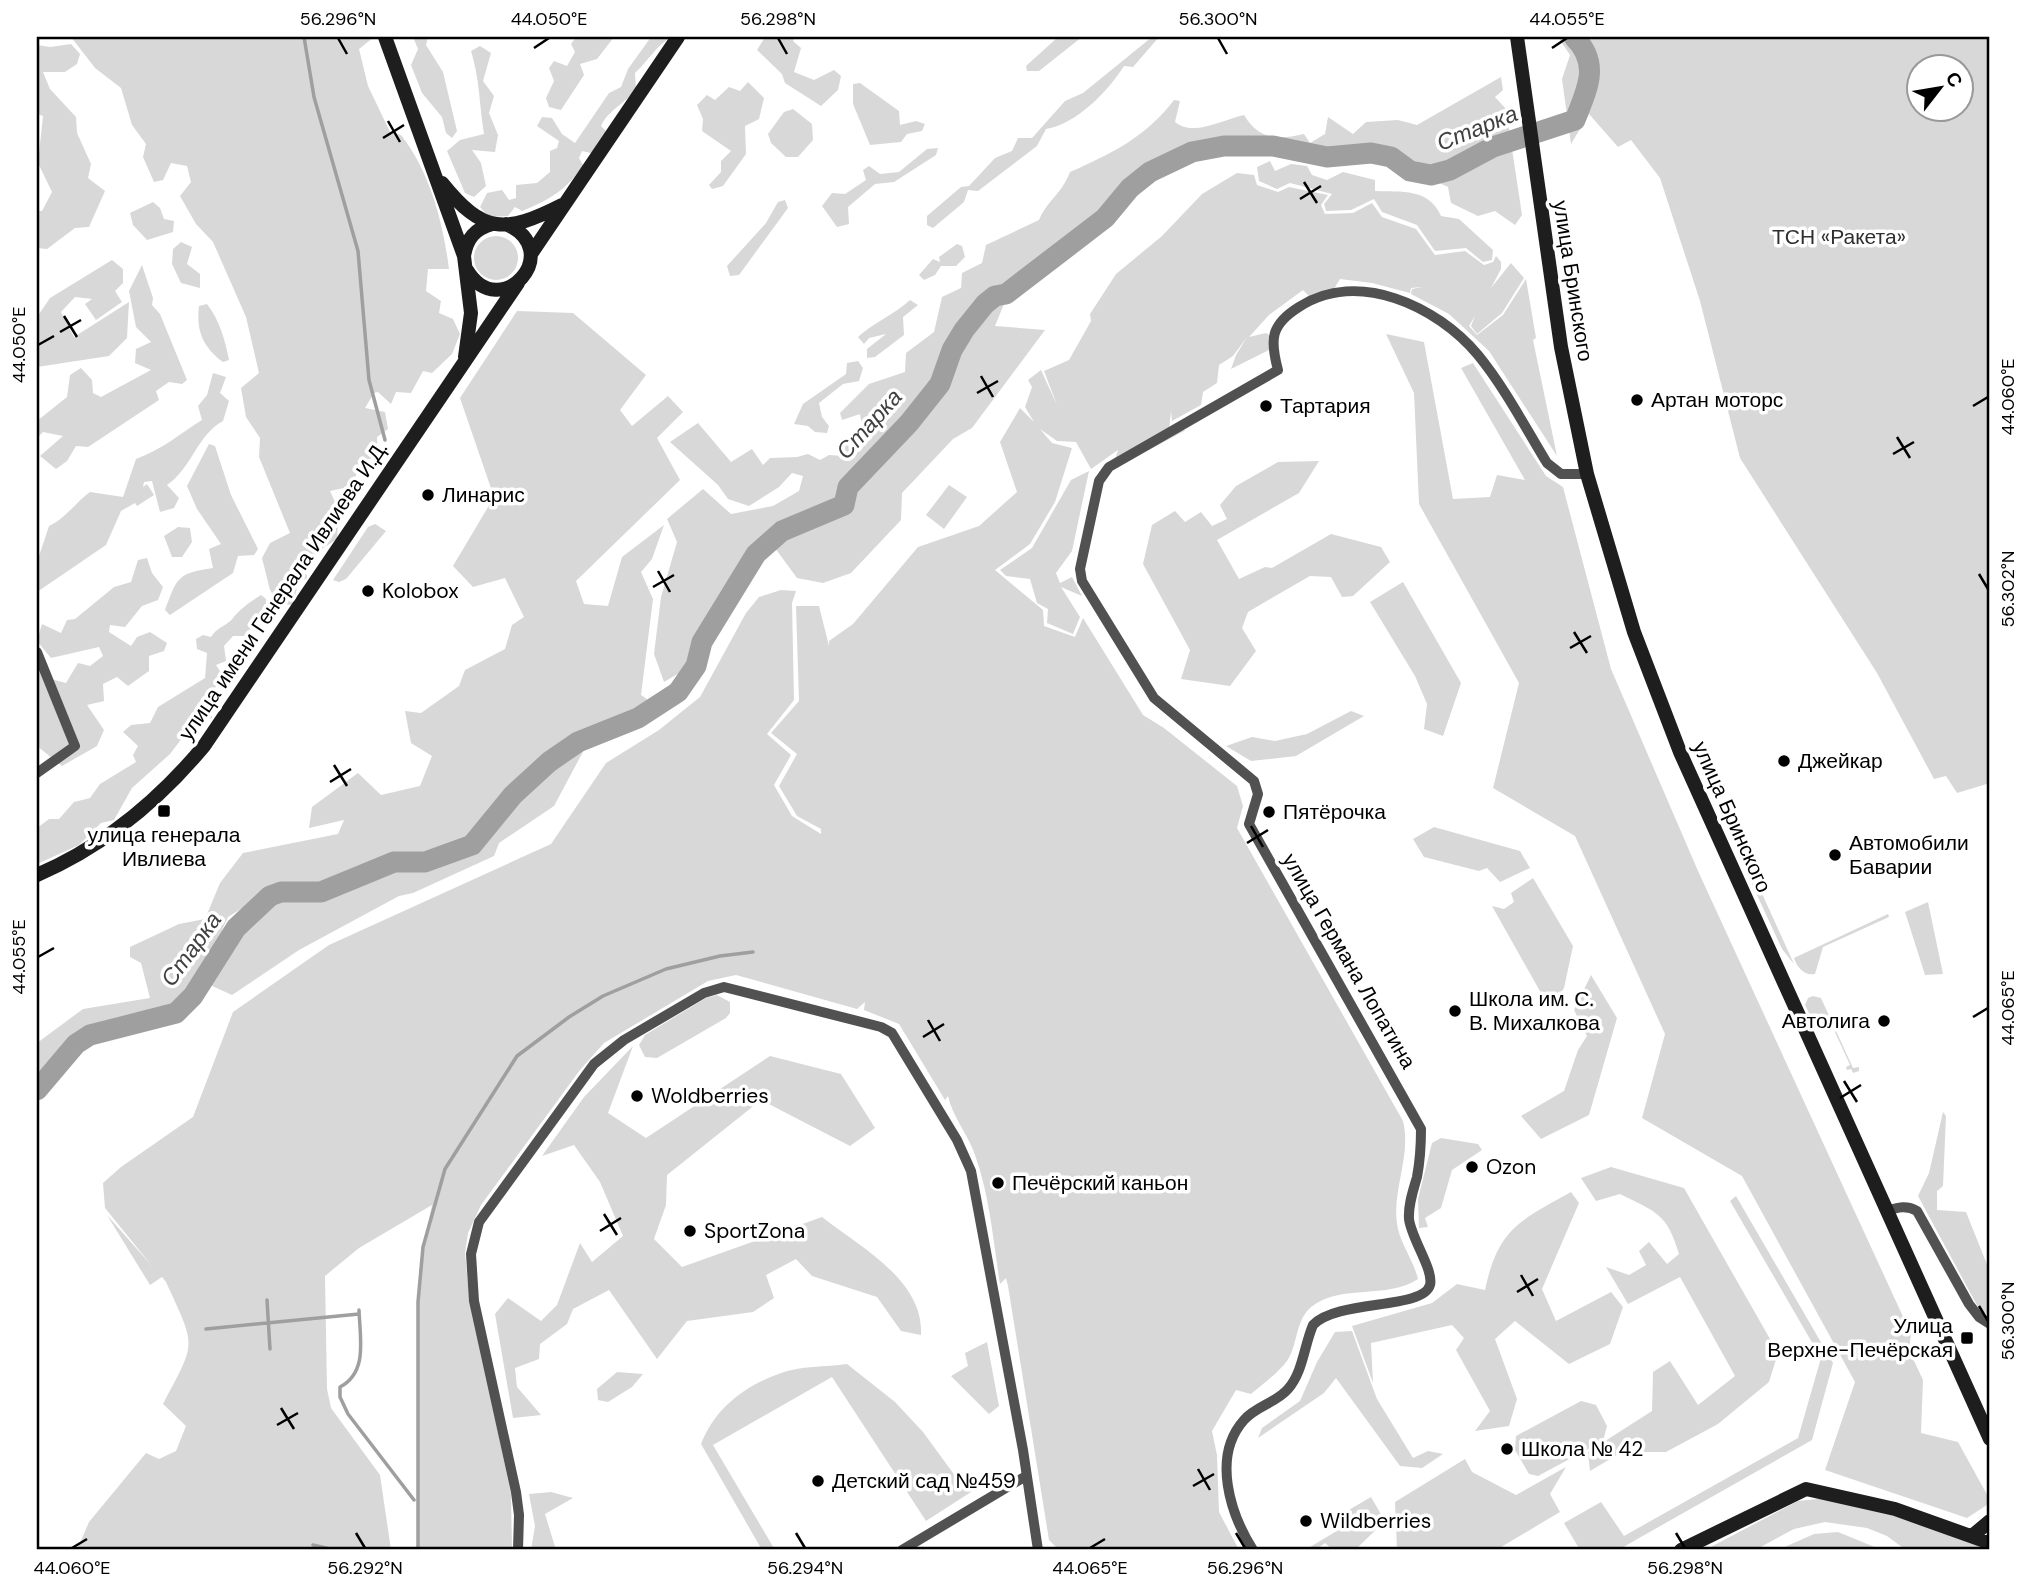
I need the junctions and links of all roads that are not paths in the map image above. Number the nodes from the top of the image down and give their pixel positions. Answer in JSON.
{"nodes":[{"id":1,"x":385,"y":37,"type":"edge"},
{"id":2,"x":678,"y":37,"type":"edge"},
{"id":3,"x":1517,"y":37,"type":"edge"},
{"id":4,"x":435,"y":175,"type":"junction"},
{"id":5,"x":564,"y":205,"type":"junction"},
{"id":6,"x":499,"y":224,"type":"junction"},
{"id":7,"x":531,"y":254,"type":"junction"},
{"id":8,"x":465,"y":262,"type":"junction"},
{"id":9,"x":518,"y":283,"type":"junction"},
{"id":10,"x":464,"y":362,"type":"junction"},
{"id":11,"x":1587,"y":474,"type":"junction"},
{"id":12,"x":37,"y":652,"type":"edge"},
{"id":13,"x":37,"y":772,"type":"edge"},
{"id":14,"x":37,"y":875,"type":"edge"},
{"id":15,"x":1887,"y":1211,"type":"junction"},
{"id":16,"x":1990,"y":1324,"type":"edge"},
{"id":17,"x":1990,"y":1439,"type":"edge"},
{"id":18,"x":1026,"y":1476,"type":"junction"},
{"id":19,"x":1990,"y":1521,"type":"edge"},
{"id":20,"x":1972,"y":1536,"type":"junction"},
{"id":21,"x":1990,"y":1543,"type":"edge"},
{"id":22,"x":518,"y":1550,"type":"edge"},
{"id":23,"x":902,"y":1550,"type":"edge"},
{"id":24,"x":1038,"y":1550,"type":"edge"},
{"id":25,"x":1253,"y":1550,"type":"edge"},
{"id":26,"x":1681,"y":1550,"type":"edge"}],
"edges":[{"from":1,"to":4,"type":"street"},
{"from":2,"to":5,"type":"street"},
{"from":3,"to":11,"type":"street","name":"улица Бринского"},
{"from":4,"to":6,"type":"street"},
{"from":4,"to":8,"type":"street"},
{"from":5,"to":6,"type":"street"},
{"from":5,"to":7,"type":"street"},
{"from":6,"to":7,"type":"street"},
{"from":6,"to":8,"type":"street"},
{"from":7,"to":9,"type":"street"},
{"from":8,"to":9,"type":"street"},
{"from":8,"to":10,"type":"street"},
{"from":9,"to":10,"type":"street","name":"улица имени Генерала Ивлиева И.Д."},
{"from":10,"to":14,"type":"street","name":"улица имени Генерала Ивлиева И.Д."},
{"from":11,"to":15,"type":"street","name":"улица Бринского"},
{"from":11,"to":25,"type":"street","name":"улица Германа Лопатина"},
{"from":12,"to":13,"type":"street"},
{"from":15,"to":16,"type":"street"},
{"from":15,"to":17,"type":"street","name":"улица Бринского"},
{"from":18,"to":22,"type":"street"},
{"from":18,"to":23,"type":"street"},
{"from":18,"to":24,"type":"street"},
{"from":19,"to":20,"type":"street"},
{"from":20,"to":21,"type":"street"},
{"from":20,"to":26,"type":"street"}]}
